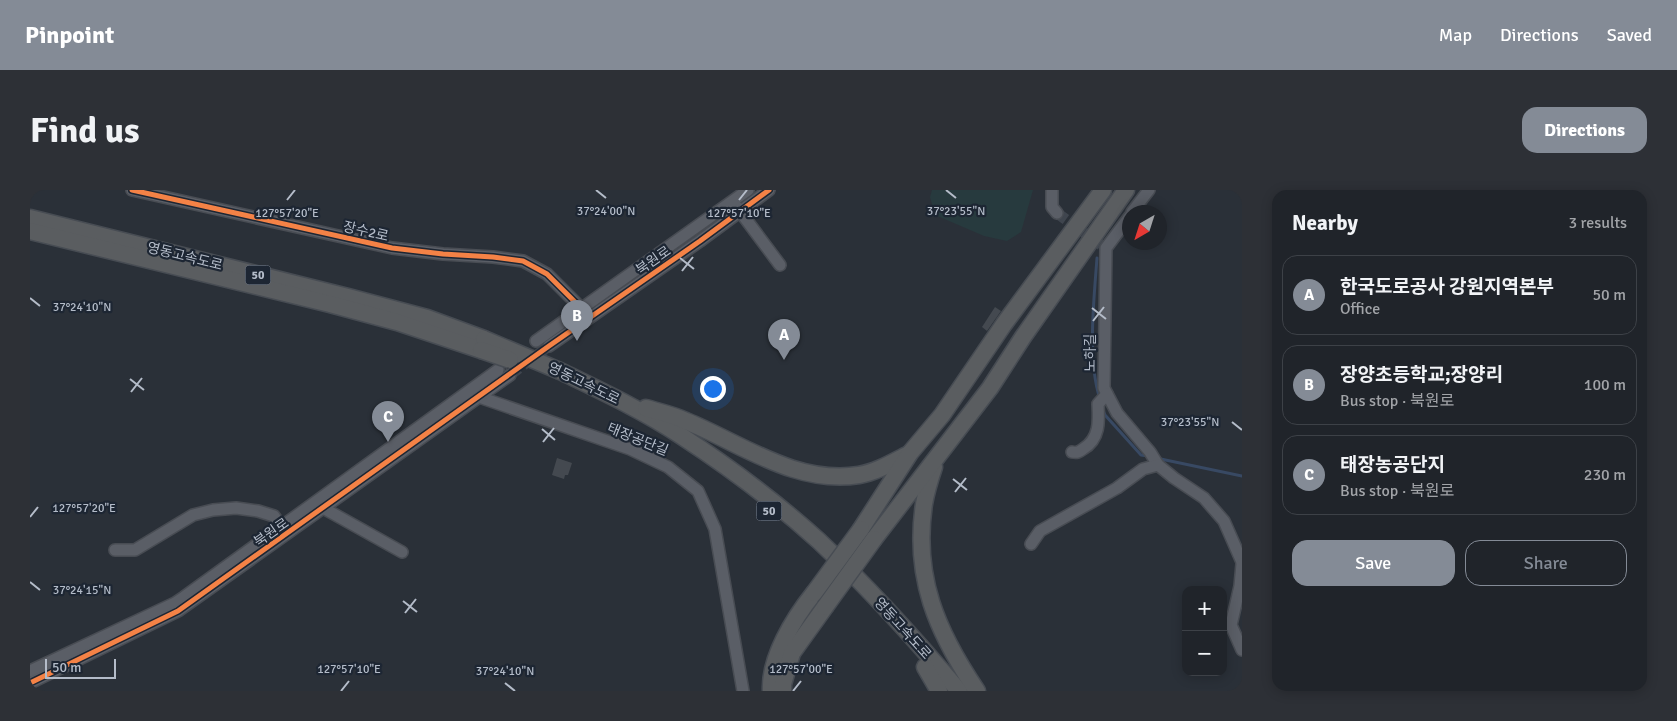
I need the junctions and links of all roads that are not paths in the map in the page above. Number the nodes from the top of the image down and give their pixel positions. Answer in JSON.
{"nodes":[{"id":1,"x":132,"y":190,"type":"edge"},
{"id":2,"x":748,"y":190,"type":"edge"},
{"id":3,"x":769,"y":190,"type":"edge"},
{"id":4,"x":1052,"y":190,"type":"edge"},
{"id":5,"x":1103,"y":190,"type":"edge"},
{"id":6,"x":1126,"y":190,"type":"edge"},
{"id":7,"x":1149,"y":190,"type":"edge"},
{"id":8,"x":732,"y":201,"type":"junction"},
{"id":9,"x":1137,"y":205,"type":"edge"},
{"id":10,"x":740,"y":212,"type":"junction"},
{"id":11,"x":1057,"y":213,"type":"tunnel mouth"},
{"id":12,"x":30,"y":218,"type":"edge"},
{"id":13,"x":1122,"y":226,"type":"edge"},
{"id":14,"x":30,"y":231,"type":"edge"},
{"id":15,"x":780,"y":265,"type":"dead end"},
{"id":16,"x":585,"y":314,"type":"junction"},
{"id":17,"x":536,"y":341,"type":"tunnel mouth"},
{"id":18,"x":483,"y":345,"type":"junction"},
{"id":19,"x":549,"y":346,"type":"tunnel mouth"},
{"id":20,"x":498,"y":370,"type":"tunnel mouth"},
{"id":21,"x":510,"y":375,"type":"tunnel mouth"},
{"id":22,"x":557,"y":375,"type":"junction"},
{"id":23,"x":476,"y":393,"type":"junction"},
{"id":24,"x":615,"y":398,"type":"junction"},
{"id":25,"x":1103,"y":398,"type":"junction"},
{"id":26,"x":1072,"y":452,"type":"dead end"},
{"id":27,"x":910,"y":453,"type":"junction"},
{"id":28,"x":936,"y":459,"type":"junction"},
{"id":29,"x":1158,"y":465,"type":"junction"},
{"id":30,"x":320,"y":504,"type":"junction"},
{"id":31,"x":282,"y":528,"type":"junction"},
{"id":32,"x":1031,"y":544,"type":"dead end"},
{"id":33,"x":115,"y":550,"type":"dead end"},
{"id":34,"x":402,"y":552,"type":"dead end"},
{"id":35,"x":1242,"y":563,"type":"edge"},
{"id":36,"x":1242,"y":650,"type":"edge"},
{"id":37,"x":925,"y":667,"type":"junction"},
{"id":38,"x":30,"y":671,"type":"edge"},
{"id":39,"x":30,"y":683,"type":"edge"},
{"id":40,"x":743,"y":691,"type":"edge"},
{"id":41,"x":771,"y":691,"type":"edge"},
{"id":42,"x":783,"y":691,"type":"edge"},
{"id":43,"x":939,"y":691,"type":"edge"},
{"id":44,"x":946,"y":691,"type":"edge"},
{"id":45,"x":959,"y":691,"type":"edge"},
{"id":46,"x":976,"y":691,"type":"edge"}],
"edges":[{"from":1,"to":16,"type":"street","name":"장수2로"},
{"from":2,"to":8,"type":"street","name":"북원로"},
{"from":3,"to":10,"type":"street","name":"북원로"},
{"from":4,"to":11,"type":"street"},
{"from":5,"to":27,"type":"highway"},
{"from":6,"to":28,"type":"highway"},
{"from":7,"to":9,"type":"street"},
{"from":8,"to":10,"type":"street"},
{"from":8,"to":16,"type":"street","name":"북원로"},
{"from":10,"to":15,"type":"street"},
{"from":10,"to":16,"type":"street","name":"북원로"},
{"from":12,"to":18,"type":"highway","name":"영동고속도로","number":"50"},
{"from":13,"to":25,"type":"street","name":"노하길"},
{"from":14,"to":18,"type":"highway","name":"영동고속도로","number":"50"},
{"from":16,"to":17,"type":"street","name":"북원로"},
{"from":16,"to":19,"type":"street","name":"북원로"},
{"from":18,"to":22,"type":"highway","name":"영동고속도로","number":"50","bridge":true},
{"from":20,"to":23,"type":"street","name":"북원로"},
{"from":21,"to":23,"type":"street","name":"북원로"},
{"from":22,"to":24,"type":"highway","name":"영동고속도로","number":"50"},
{"from":22,"to":37,"type":"highway","name":"영동고속도로","number":"50"},
{"from":23,"to":30,"type":"street","name":"북원로"},
{"from":23,"to":40,"type":"street","name":"태장공단길"},
{"from":24,"to":27,"type":"highway"},
{"from":24,"to":45,"type":"highway","name":"영동고속도로","number":"50"},
{"from":25,"to":26,"type":"street"},
{"from":25,"to":29,"type":"street","name":"노하길"},
{"from":27,"to":41,"type":"highway","bridge":true},
{"from":28,"to":42,"type":"highway","bridge":true},
{"from":28,"to":46,"type":"highway"},
{"from":29,"to":32,"type":"street"},
{"from":29,"to":35,"type":"street"},
{"from":30,"to":31,"type":"street","name":"북원로"},
{"from":30,"to":34,"type":"street"},
{"from":30,"to":39,"type":"street","name":"북원로"},
{"from":31,"to":33,"type":"street"},
{"from":31,"to":38,"type":"street","name":"북원로"},
{"from":35,"to":36,"type":"street"},
{"from":37,"to":43,"type":"highway"},
{"from":37,"to":44,"type":"highway","name":"영동고속도로","number":"50"}]}
